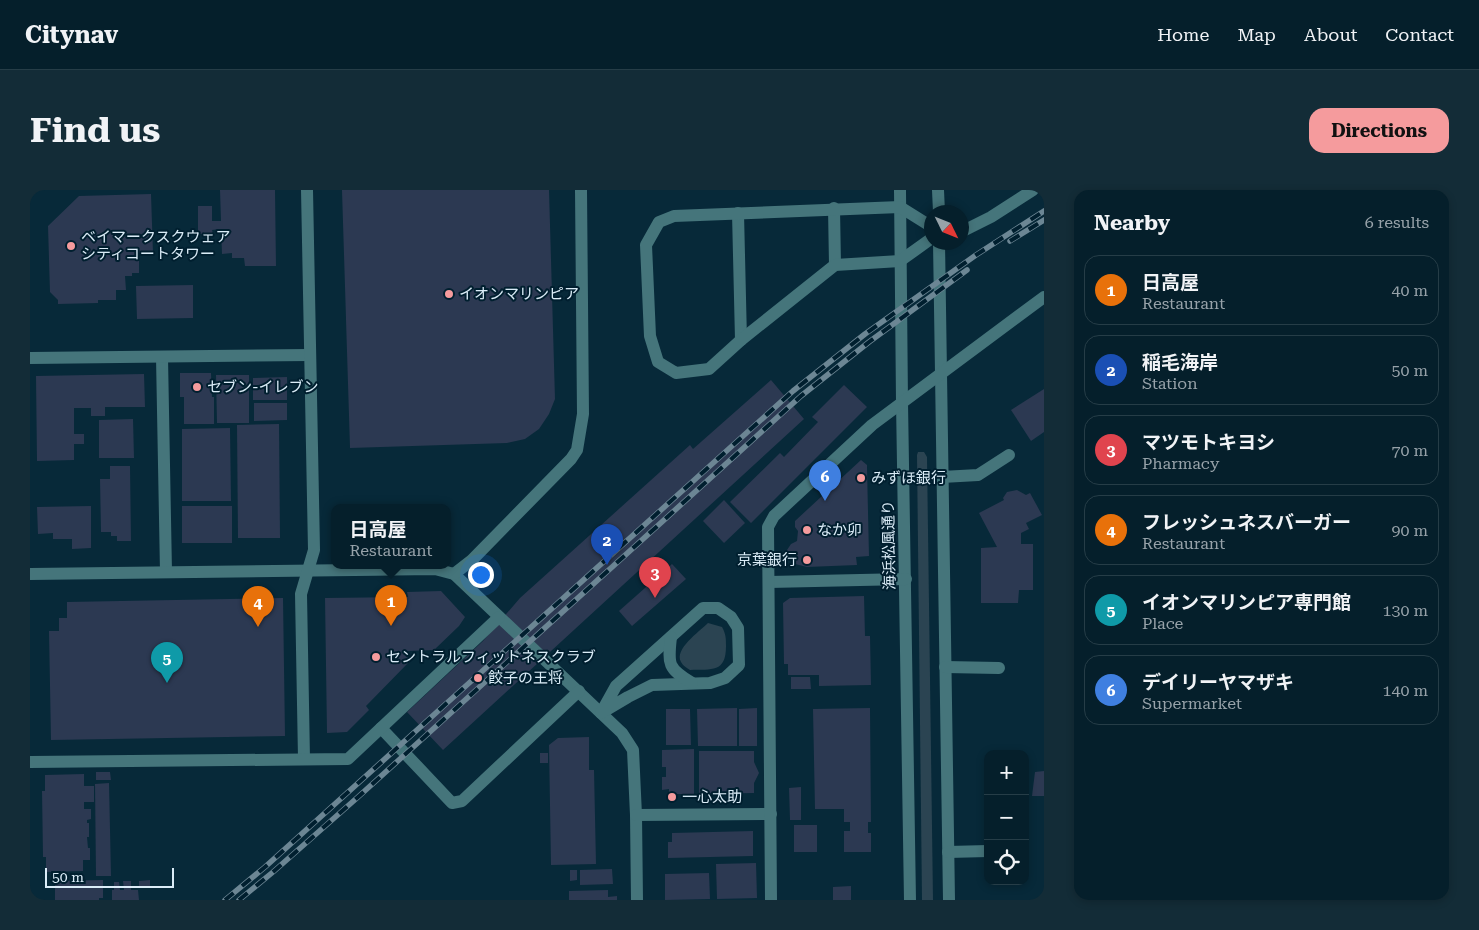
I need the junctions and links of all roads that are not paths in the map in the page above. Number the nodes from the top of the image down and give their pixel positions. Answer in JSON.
{"nodes":[{"id":1,"x":307,"y":190,"type":"edge"},
{"id":2,"x":581,"y":190,"type":"edge"},
{"id":3,"x":900,"y":190,"type":"edge"},
{"id":4,"x":938,"y":190,"type":"edge"},
{"id":5,"x":1033,"y":190,"type":"edge"},
{"id":6,"x":939,"y":205,"type":"edge"},
{"id":7,"x":900,"y":206,"type":"junction"},
{"id":8,"x":834,"y":208,"type":"junction"},
{"id":9,"x":738,"y":213,"type":"junction"},
{"id":10,"x":924,"y":222,"type":"edge"},
{"id":11,"x":969,"y":227,"type":"edge"},
{"id":12,"x":924,"y":244,"type":"edge"},
{"id":13,"x":940,"y":250,"type":"edge"},
{"id":14,"x":900,"y":261,"type":"junction"},
{"id":15,"x":836,"y":265,"type":"junction"},
{"id":16,"x":1044,"y":297,"type":"edge"},
{"id":17,"x":741,"y":340,"type":"junction"},
{"id":18,"x":310,"y":355,"type":"junction"},
{"id":19,"x":162,"y":357,"type":"junction"},
{"id":20,"x":30,"y":358,"type":"edge"},
{"id":21,"x":941,"y":373,"type":"junction"},
{"id":22,"x":902,"y":402,"type":"junction"},
{"id":23,"x":1009,"y":455,"type":"dead end"},
{"id":24,"x":942,"y":477,"type":"junction"},
{"id":25,"x":393,"y":569,"type":"edge"},
{"id":26,"x":438,"y":569,"type":"edge"},
{"id":27,"x":308,"y":571,"type":"junction"},
{"id":28,"x":166,"y":572,"type":"junction"},
{"id":29,"x":30,"y":574,"type":"edge"},
{"id":30,"x":454,"y":574,"type":"junction"},
{"id":31,"x":906,"y":579,"type":"junction"},
{"id":32,"x":769,"y":582,"type":"junction"},
{"id":33,"x":499,"y":618,"type":"junction"},
{"id":34,"x":671,"y":637,"type":"junction"},
{"id":35,"x":945,"y":667,"type":"junction"},
{"id":36,"x":999,"y":668,"type":"dead end"},
{"id":37,"x":692,"y":684,"type":"junction"},
{"id":38,"x":579,"y":691,"type":"junction"},
{"id":39,"x":601,"y":713,"type":"junction"},
{"id":40,"x":381,"y":728,"type":"junction"},
{"id":41,"x":304,"y":759,"type":"junction"},
{"id":42,"x":30,"y":762,"type":"edge"},
{"id":43,"x":771,"y":814,"type":"junction"},
{"id":44,"x":636,"y":815,"type":"junction"},
{"id":45,"x":984,"y":851,"type":"edge"},
{"id":46,"x":948,"y":852,"type":"junction"},
{"id":47,"x":637,"y":900,"type":"edge"},
{"id":48,"x":771,"y":900,"type":"edge"},
{"id":49,"x":910,"y":900,"type":"edge"},
{"id":50,"x":949,"y":900,"type":"edge"}],
"edges":[{"from":1,"to":18,"type":"street"},
{"from":2,"to":30,"type":"street"},
{"from":3,"to":7,"type":"street","name":"海浜松風通り"},
{"from":4,"to":6,"type":"street"},
{"from":5,"to":11,"type":"street"},
{"from":7,"to":8,"type":"street"},
{"from":7,"to":10,"type":"street"},
{"from":7,"to":14,"type":"street","name":"海浜松風通り"},
{"from":8,"to":9,"type":"street"},
{"from":8,"to":15,"type":"street"},
{"from":9,"to":17,"type":"street"},
{"from":9,"to":17,"type":"street"},
{"from":12,"to":14,"type":"street"},
{"from":13,"to":21,"type":"street"},
{"from":14,"to":15,"type":"street"},
{"from":14,"to":22,"type":"street","name":"海浜松風通り"},
{"from":15,"to":17,"type":"street"},
{"from":16,"to":21,"type":"street"},
{"from":18,"to":19,"type":"street"},
{"from":18,"to":27,"type":"street"},
{"from":19,"to":20,"type":"street"},
{"from":19,"to":28,"type":"street"},
{"from":21,"to":22,"type":"street"},
{"from":21,"to":24,"type":"street"},
{"from":22,"to":31,"type":"street","name":"海浜松風通り"},
{"from":22,"to":32,"type":"street"},
{"from":23,"to":24,"type":"street"},
{"from":24,"to":35,"type":"street"},
{"from":25,"to":27,"type":"street"},
{"from":26,"to":30,"type":"street"},
{"from":27,"to":28,"type":"street"},
{"from":27,"to":41,"type":"street"},
{"from":28,"to":29,"type":"street"},
{"from":30,"to":33,"type":"street"},
{"from":31,"to":32,"type":"street"},
{"from":31,"to":49,"type":"street","name":"海浜松風通り"},
{"from":32,"to":43,"type":"street"},
{"from":33,"to":38,"type":"street"},
{"from":33,"to":40,"type":"street"},
{"from":34,"to":37,"type":"street"},
{"from":34,"to":37,"type":"street"},
{"from":34,"to":39,"type":"street"},
{"from":35,"to":36,"type":"street"},
{"from":35,"to":46,"type":"street"},
{"from":37,"to":39,"type":"street"},
{"from":38,"to":39,"type":"street"},
{"from":38,"to":40,"type":"street"},
{"from":39,"to":44,"type":"street"},
{"from":40,"to":41,"type":"street"},
{"from":41,"to":42,"type":"street"},
{"from":43,"to":44,"type":"street"},
{"from":43,"to":48,"type":"street"},
{"from":44,"to":47,"type":"street"},
{"from":45,"to":46,"type":"street"},
{"from":46,"to":50,"type":"street"}]}
